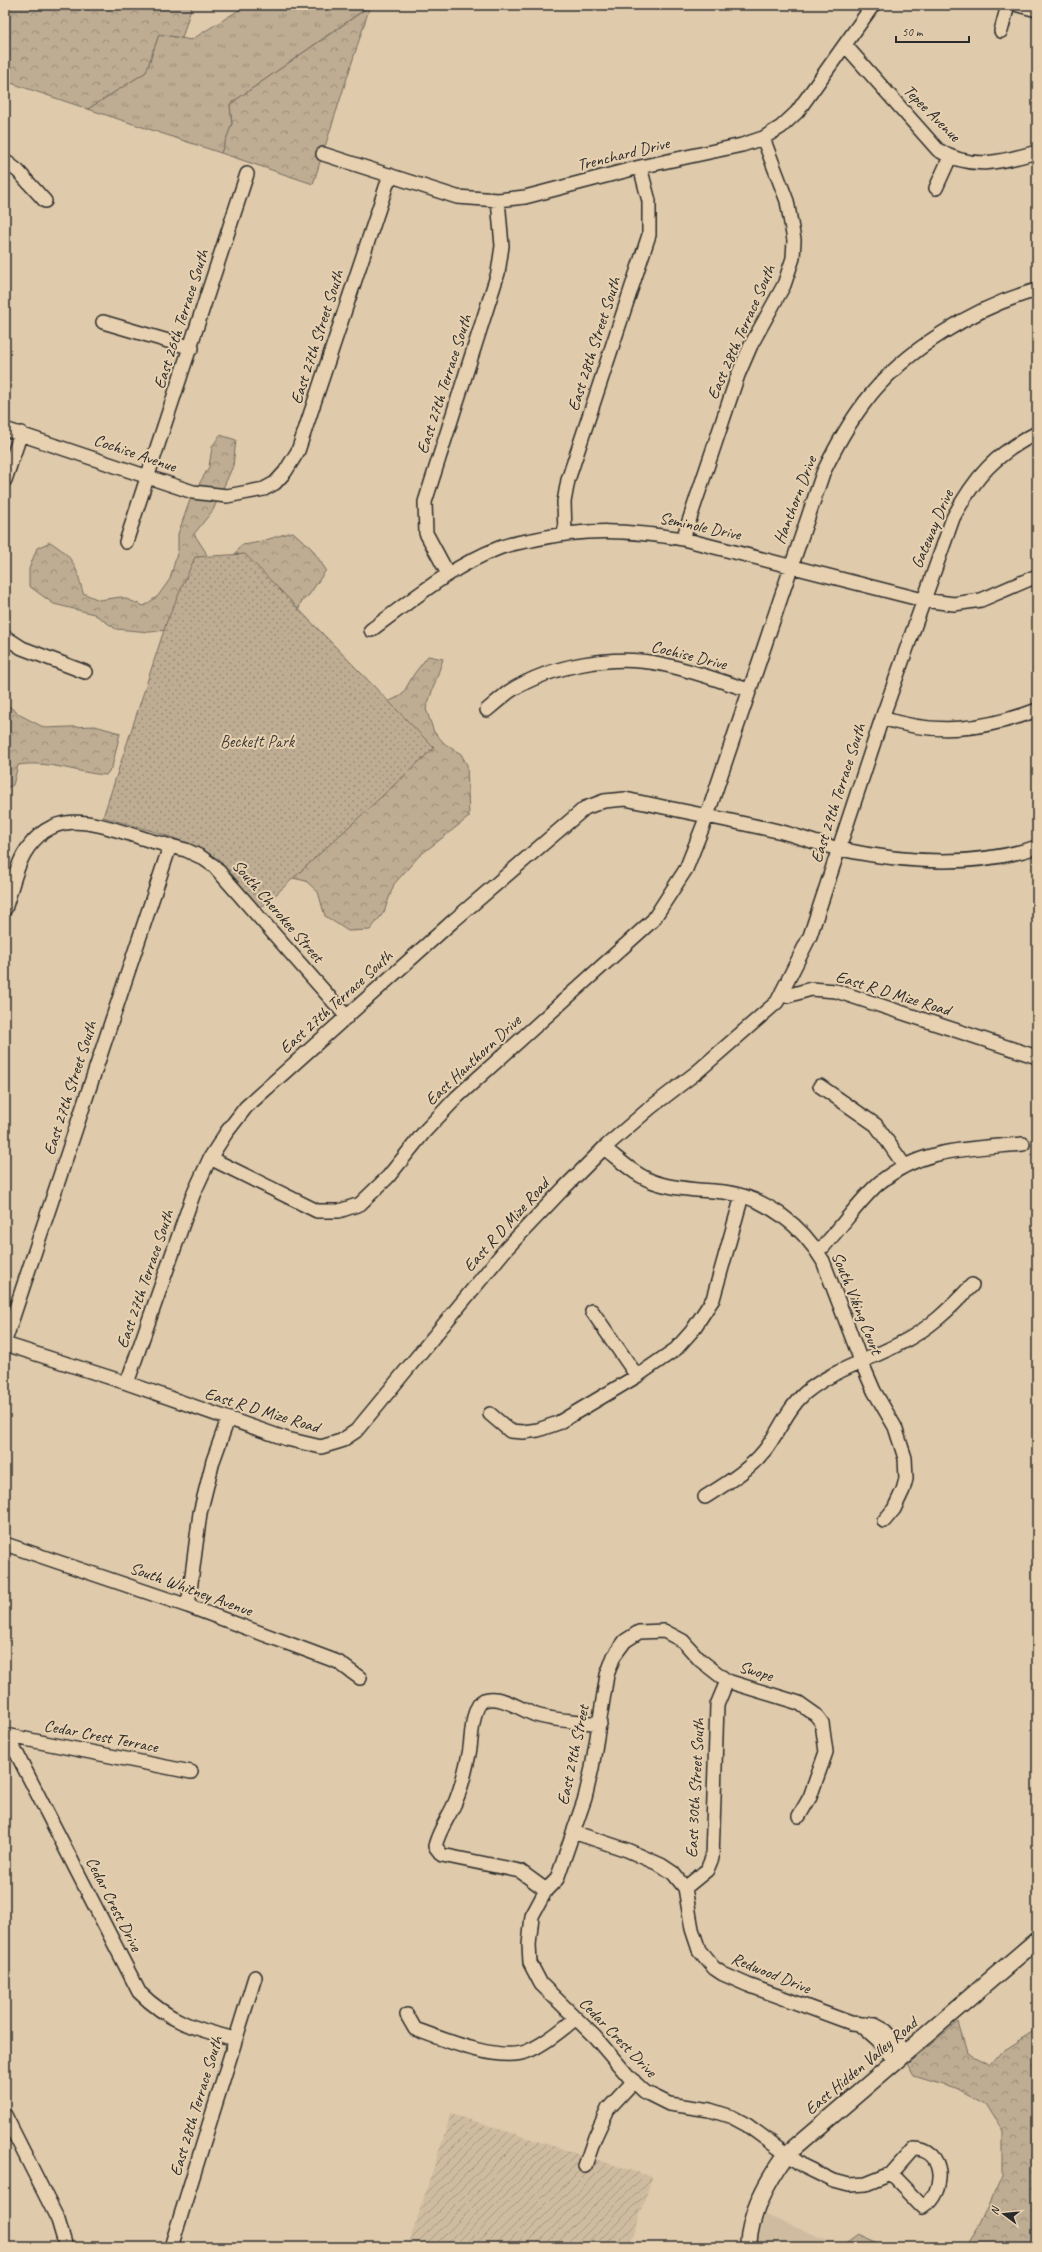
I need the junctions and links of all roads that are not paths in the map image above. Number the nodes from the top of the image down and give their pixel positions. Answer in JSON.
{"nodes":[{"id":1,"x":873,"y":5,"type":"edge"},
{"id":2,"x":1008,"y":5,"type":"edge"},
{"id":3,"x":1018,"y":5,"type":"edge"},
{"id":4,"x":1037,"y":10,"type":"edge"},
{"id":5,"x":1001,"y":31,"type":"dead end"},
{"id":6,"x":845,"y":46,"type":"junction"},
{"id":7,"x":763,"y":138,"type":"junction"},
{"id":8,"x":1037,"y":152,"type":"edge"},
{"id":9,"x":323,"y":154,"type":"dead end"},
{"id":10,"x":950,"y":157,"type":"junction"},
{"id":11,"x":5,"y":161,"type":"edge"},
{"id":12,"x":640,"y":167,"type":"junction"},
{"id":13,"x":247,"y":174,"type":"dead end"},
{"id":14,"x":390,"y":175,"type":"junction"},
{"id":15,"x":936,"y":188,"type":"dead end"},
{"id":16,"x":498,"y":200,"type":"junction"},
{"id":17,"x":46,"y":201,"type":"dead end"},
{"id":18,"x":1037,"y":290,"type":"edge"},
{"id":19,"x":103,"y":322,"type":"dead end"},
{"id":20,"x":192,"y":348,"type":"junction"},
{"id":21,"x":5,"y":428,"type":"edge"},
{"id":22,"x":21,"y":433,"type":"junction"},
{"id":23,"x":1037,"y":433,"type":"edge"},
{"id":24,"x":148,"y":475,"type":"junction"},
{"id":25,"x":5,"y":480,"type":"edge"},
{"id":26,"x":255,"y":492,"type":"joint"},
{"id":27,"x":565,"y":533,"type":"junction"},
{"id":28,"x":682,"y":539,"type":"junction"},
{"id":29,"x":126,"y":542,"type":"dead end"},
{"id":30,"x":790,"y":565,"type":"junction"},
{"id":31,"x":448,"y":574,"type":"junction"},
{"id":32,"x":1037,"y":576,"type":"edge"},
{"id":33,"x":923,"y":600,"type":"junction"},
{"id":34,"x":371,"y":630,"type":"dead end"},
{"id":35,"x":5,"y":637,"type":"edge"},
{"id":36,"x":85,"y":672,"type":"dead end"},
{"id":37,"x":749,"y":690,"type":"junction"},
{"id":38,"x":487,"y":710,"type":"dead end"},
{"id":39,"x":1037,"y":710,"type":"edge"},
{"id":40,"x":882,"y":718,"type":"junction"},
{"id":41,"x":707,"y":816,"type":"junction"},
{"id":42,"x":170,"y":846,"type":"junction"},
{"id":43,"x":1037,"y":847,"type":"edge"},
{"id":44,"x":839,"y":849,"type":"junction"},
{"id":45,"x":5,"y":909,"type":"edge"},
{"id":46,"x":781,"y":996,"type":"junction"},
{"id":47,"x":347,"y":1017,"type":"junction"},
{"id":48,"x":1037,"y":1057,"type":"edge"},
{"id":49,"x":820,"y":1086,"type":"dead end"},
{"id":50,"x":1023,"y":1144,"type":"dead end"},
{"id":51,"x":604,"y":1148,"type":"junction"},
{"id":52,"x":210,"y":1158,"type":"junction"},
{"id":53,"x":904,"y":1165,"type":"junction"},
{"id":54,"x":742,"y":1196,"type":"junction"},
{"id":55,"x":816,"y":1249,"type":"junction"},
{"id":56,"x":972,"y":1285,"type":"dead end"},
{"id":57,"x":592,"y":1310,"type":"dead end"},
{"id":58,"x":5,"y":1342,"type":"edge"},
{"id":59,"x":861,"y":1361,"type":"junction"},
{"id":60,"x":637,"y":1376,"type":"junction"},
{"id":61,"x":127,"y":1384,"type":"junction"},
{"id":62,"x":490,"y":1414,"type":"dead end"},
{"id":63,"x":228,"y":1419,"type":"junction"},
{"id":64,"x":706,"y":1497,"type":"dead end"},
{"id":65,"x":884,"y":1522,"type":"dead end"},
{"id":66,"x":5,"y":1544,"type":"edge"},
{"id":67,"x":188,"y":1606,"type":"junction"},
{"id":68,"x":639,"y":1632,"type":"joint"},
{"id":69,"x":360,"y":1678,"type":"dead end"},
{"id":70,"x":727,"y":1681,"type":"junction"},
{"id":71,"x":600,"y":1724,"type":"junction"},
{"id":72,"x":5,"y":1735,"type":"edge"},
{"id":73,"x":191,"y":1772,"type":"dead end"},
{"id":74,"x":799,"y":1816,"type":"dead end"},
{"id":75,"x":573,"y":1832,"type":"junction"},
{"id":76,"x":685,"y":1888,"type":"junction"},
{"id":77,"x":546,"y":1890,"type":"junction"},
{"id":78,"x":1037,"y":1940,"type":"edge"},
{"id":79,"x":255,"y":1977,"type":"dead end"},
{"id":80,"x":407,"y":2015,"type":"dead end"},
{"id":81,"x":576,"y":2018,"type":"junction"},
{"id":82,"x":235,"y":2039,"type":"junction"},
{"id":83,"x":901,"y":2057,"type":"junction"},
{"id":84,"x":634,"y":2081,"type":"junction"},
{"id":85,"x":5,"y":2115,"type":"edge"},
{"id":86,"x":786,"y":2155,"type":"junction"},
{"id":87,"x":585,"y":2166,"type":"dead end"},
{"id":88,"x":891,"y":2174,"type":"dead end"},
{"id":89,"x":66,"y":2247,"type":"edge"},
{"id":90,"x":171,"y":2247,"type":"edge"},
{"id":91,"x":748,"y":2247,"type":"edge"}],
"edges":[{"from":1,"to":6,"type":"street","name":"Trenchard Drive"},
{"from":2,"to":5,"type":"street"},
{"from":3,"to":4,"type":"street"},
{"from":6,"to":7,"type":"street","name":"Trenchard Drive"},
{"from":6,"to":10,"type":"street","name":"Tepee Avenue"},
{"from":7,"to":12,"type":"street","name":"Trenchard Drive"},
{"from":7,"to":28,"type":"street","name":"East 28th Terrace South"},
{"from":8,"to":10,"type":"street","name":"Tepee Avenue"},
{"from":9,"to":14,"type":"street","name":"Trenchard Drive"},
{"from":10,"to":15,"type":"street"},
{"from":11,"to":17,"type":"street"},
{"from":12,"to":16,"type":"street","name":"Trenchard Drive"},
{"from":12,"to":27,"type":"street","name":"East 28th Street South"},
{"from":13,"to":20,"type":"street","name":"East 26th Terrace South"},
{"from":14,"to":16,"type":"street","name":"Trenchard Drive"},
{"from":14,"to":26,"type":"street","name":"East 27th Street South"},
{"from":16,"to":31,"type":"street","name":"East 27th Terrace South"},
{"from":18,"to":30,"type":"street","name":"Hanthorn Drive"},
{"from":19,"to":20,"type":"street"},
{"from":20,"to":24,"type":"street","name":"East 26th Terrace South"},
{"from":21,"to":22,"type":"street","name":"Cochise Avenue"},
{"from":22,"to":24,"type":"street","name":"Cochise Avenue"},
{"from":22,"to":25,"type":"street"},
{"from":23,"to":33,"type":"street","name":"Gateway Drive"},
{"from":24,"to":26,"type":"street","name":"Cochise Avenue"},
{"from":24,"to":29,"type":"street","name":"East 26th Terrace South"},
{"from":27,"to":28,"type":"street","name":"Seminole Drive"},
{"from":27,"to":31,"type":"street","name":"Seminole Drive"},
{"from":28,"to":30,"type":"street","name":"Seminole Drive"},
{"from":30,"to":33,"type":"street","name":"Seminole Drive"},
{"from":30,"to":37,"type":"street","name":"Hanthorn Drive"},
{"from":31,"to":34,"type":"street","name":"Seminole Drive"},
{"from":32,"to":33,"type":"street","name":"Seminole Drive"},
{"from":33,"to":40,"type":"street","name":"East 29th Terrace South"},
{"from":35,"to":36,"type":"street"},
{"from":37,"to":38,"type":"street","name":"Cochise Drive"},
{"from":37,"to":41,"type":"street","name":"Hanthorn Drive"},
{"from":39,"to":40,"type":"street"},
{"from":40,"to":44,"type":"street","name":"East 29th Terrace South"},
{"from":41,"to":44,"type":"street","name":"East 27th Terrace South"},
{"from":41,"to":47,"type":"street","name":"East 27th Terrace South"},
{"from":41,"to":52,"type":"street","name":"East Hanthorn Drive"},
{"from":42,"to":45,"type":"street","name":"South Cherokee Street"},
{"from":42,"to":47,"type":"street","name":"South Cherokee Street"},
{"from":42,"to":58,"type":"street","name":"East 27th Street South"},
{"from":43,"to":44,"type":"street","name":"East 27th Terrace South"},
{"from":44,"to":46,"type":"street","name":"East 29th Terrace South"},
{"from":46,"to":48,"type":"street","name":"East R D Mize Road"},
{"from":46,"to":51,"type":"street","name":"East R D Mize Road"},
{"from":47,"to":52,"type":"street","name":"East 27th Terrace South"},
{"from":49,"to":53,"type":"street"},
{"from":50,"to":53,"type":"street"},
{"from":51,"to":54,"type":"street","name":"South Viking Court"},
{"from":51,"to":63,"type":"street","name":"East R D Mize Road"},
{"from":52,"to":61,"type":"street","name":"East 27th Terrace South"},
{"from":53,"to":55,"type":"street"},
{"from":54,"to":55,"type":"street","name":"South Viking Court"},
{"from":54,"to":60,"type":"street"},
{"from":55,"to":59,"type":"street","name":"South Viking Court"},
{"from":56,"to":59,"type":"street"},
{"from":57,"to":60,"type":"street"},
{"from":58,"to":61,"type":"street","name":"East R D Mize Road"},
{"from":59,"to":64,"type":"street"},
{"from":59,"to":65,"type":"street","name":"South Viking Court"},
{"from":60,"to":62,"type":"street"},
{"from":61,"to":63,"type":"street","name":"East R D Mize Road"},
{"from":63,"to":67,"type":"street"},
{"from":66,"to":67,"type":"street","name":"South Whitney Avenue"},
{"from":67,"to":69,"type":"street","name":"South Whitney Avenue"},
{"from":68,"to":70,"type":"street","name":"Swope"},
{"from":68,"to":71,"type":"street","name":"East 29th Street"},
{"from":70,"to":74,"type":"street","name":"Swope"},
{"from":70,"to":76,"type":"street","name":"East 30th Street South"},
{"from":71,"to":75,"type":"street","name":"East 29th Street"},
{"from":71,"to":77,"type":"street"},
{"from":72,"to":73,"type":"street","name":"Cedar Crest Terrace"},
{"from":72,"to":82,"type":"street","name":"Cedar Crest Drive"},
{"from":75,"to":76,"type":"street","name":"Redwood Drive"},
{"from":75,"to":77,"type":"street","name":"East 29th Street"},
{"from":76,"to":83,"type":"street","name":"Redwood Drive"},
{"from":77,"to":81,"type":"street","name":"Cedar Crest Drive"},
{"from":78,"to":83,"type":"main road","name":"East Hidden Valley Road"},
{"from":79,"to":82,"type":"street","name":"East 28th Terrace South"},
{"from":80,"to":81,"type":"street"},
{"from":81,"to":84,"type":"street","name":"Cedar Crest Drive"},
{"from":82,"to":90,"type":"street","name":"East 28th Terrace South"},
{"from":83,"to":86,"type":"main road","name":"East Hidden Valley Road"},
{"from":84,"to":86,"type":"street","name":"Cedar Crest Drive"},
{"from":84,"to":87,"type":"street"},
{"from":85,"to":89,"type":"street"},
{"from":86,"to":88,"type":"street","name":"Cedar Crest Drive"},
{"from":86,"to":91,"type":"main road","name":"East Hidden Valley Road"}]}
